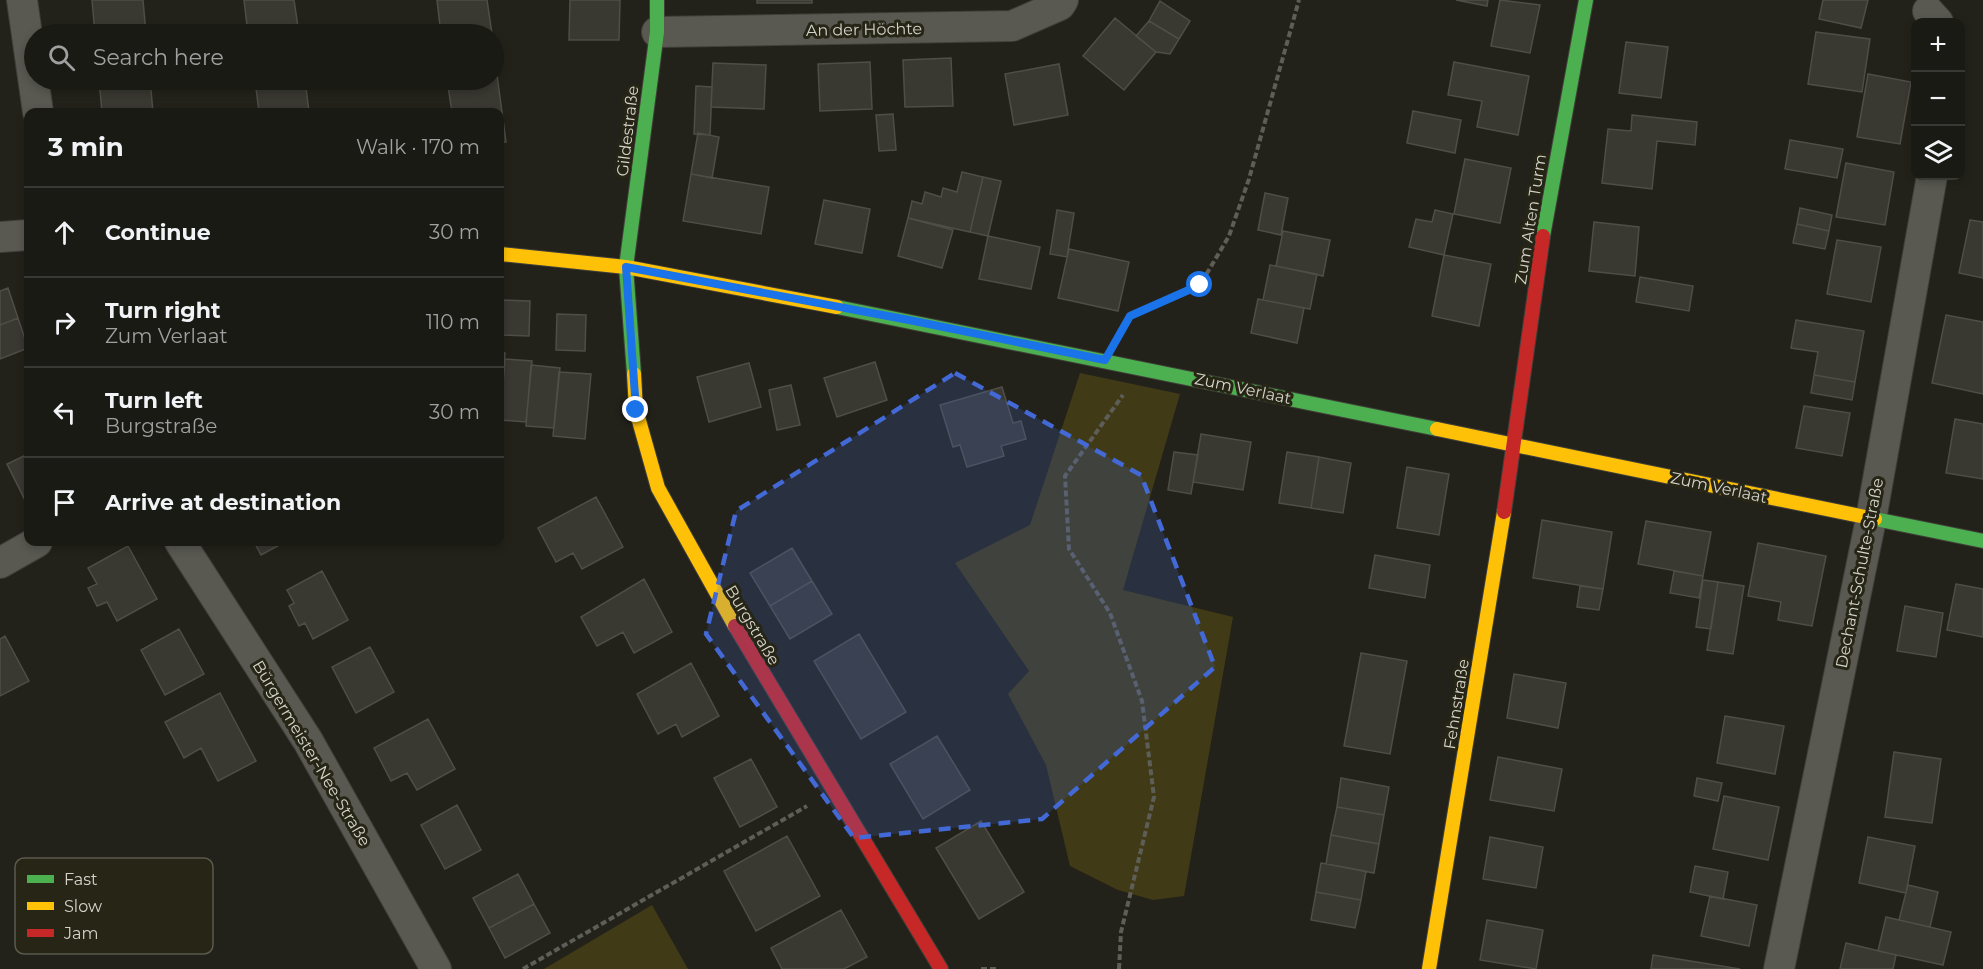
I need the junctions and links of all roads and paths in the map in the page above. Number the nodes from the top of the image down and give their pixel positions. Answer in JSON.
{"nodes":[{"id":1,"x":22,"y":0,"type":"edge"},
{"id":2,"x":657,"y":0,"type":"edge"},
{"id":3,"x":1063,"y":0,"type":"edge"},
{"id":4,"x":1299,"y":0,"type":"edge"},
{"id":5,"x":1586,"y":0,"type":"edge"},
{"id":6,"x":25,"y":24,"type":"edge"},
{"id":7,"x":657,"y":32,"type":"junction"},
{"id":8,"x":35,"y":90,"type":"edge"},
{"id":9,"x":37,"y":108,"type":"edge"},
{"id":10,"x":1931,"y":180,"type":"edge"},
{"id":11,"x":24,"y":235,"type":"edge"},
{"id":12,"x":0,"y":237,"type":"edge"},
{"id":13,"x":504,"y":254,"type":"edge"},
{"id":14,"x":626,"y":267,"type":"junction"},
{"id":15,"x":1105,"y":360,"type":"junction"},
{"id":16,"x":1142,"y":368,"type":"junction"},
{"id":17,"x":1515,"y":444,"type":"junction"},
{"id":18,"x":1871,"y":519,"type":"junction"},
{"id":19,"x":1983,"y":541,"type":"edge"},
{"id":20,"x":30,"y":546,"type":"edge"},
{"id":21,"x":183,"y":546,"type":"edge"},
{"id":22,"x":0,"y":563,"type":"edge"},
{"id":23,"x":833,"y":790,"type":"junction"},
{"id":24,"x":436,"y":969,"type":"edge"},
{"id":25,"x":523,"y":969,"type":"edge"},
{"id":26,"x":941,"y":969,"type":"edge"},
{"id":27,"x":981,"y":969,"type":"edge"},
{"id":28,"x":997,"y":969,"type":"edge"},
{"id":29,"x":1119,"y":969,"type":"edge"},
{"id":30,"x":1429,"y":969,"type":"edge"},
{"id":31,"x":1779,"y":969,"type":"edge"}],
"edges":[{"from":1,"to":6,"type":"street"},
{"from":2,"to":7,"type":"street","name":"Gildestraße"},
{"from":3,"to":7,"type":"street","name":"An der Höchte"},
{"from":4,"to":15,"type":"path"},
{"from":5,"to":17,"type":"street","name":"Zum Alten Turm"},
{"from":7,"to":14,"type":"street","name":"Gildestraße"},
{"from":8,"to":9,"type":"street"},
{"from":10,"to":18,"type":"street","name":"Dechant-Schulte-Straße"},
{"from":11,"to":12,"type":"street"},
{"from":13,"to":14,"type":"street","name":"Zum Verlaat"},
{"from":14,"to":15,"type":"street","name":"Zum Verlaat"},
{"from":14,"to":23,"type":"street","name":"Burgstraße"},
{"from":15,"to":16,"type":"street","name":"Zum Verlaat"},
{"from":16,"to":17,"type":"street","name":"Zum Verlaat"},
{"from":16,"to":29,"type":"path"},
{"from":17,"to":18,"type":"street","name":"Zum Verlaat"},
{"from":17,"to":30,"type":"street","name":"Fehnstraße"},
{"from":18,"to":19,"type":"street","name":"Zum Verlaat"},
{"from":18,"to":31,"type":"street","name":"Dechant-Schulte-Straße"},
{"from":20,"to":22,"type":"street"},
{"from":21,"to":24,"type":"street","name":"Bürgermeister-Nee-Straße"},
{"from":23,"to":25,"type":"path"},
{"from":23,"to":26,"type":"street","name":"Burgstraße"},
{"from":27,"to":28,"type":"path"}]}
